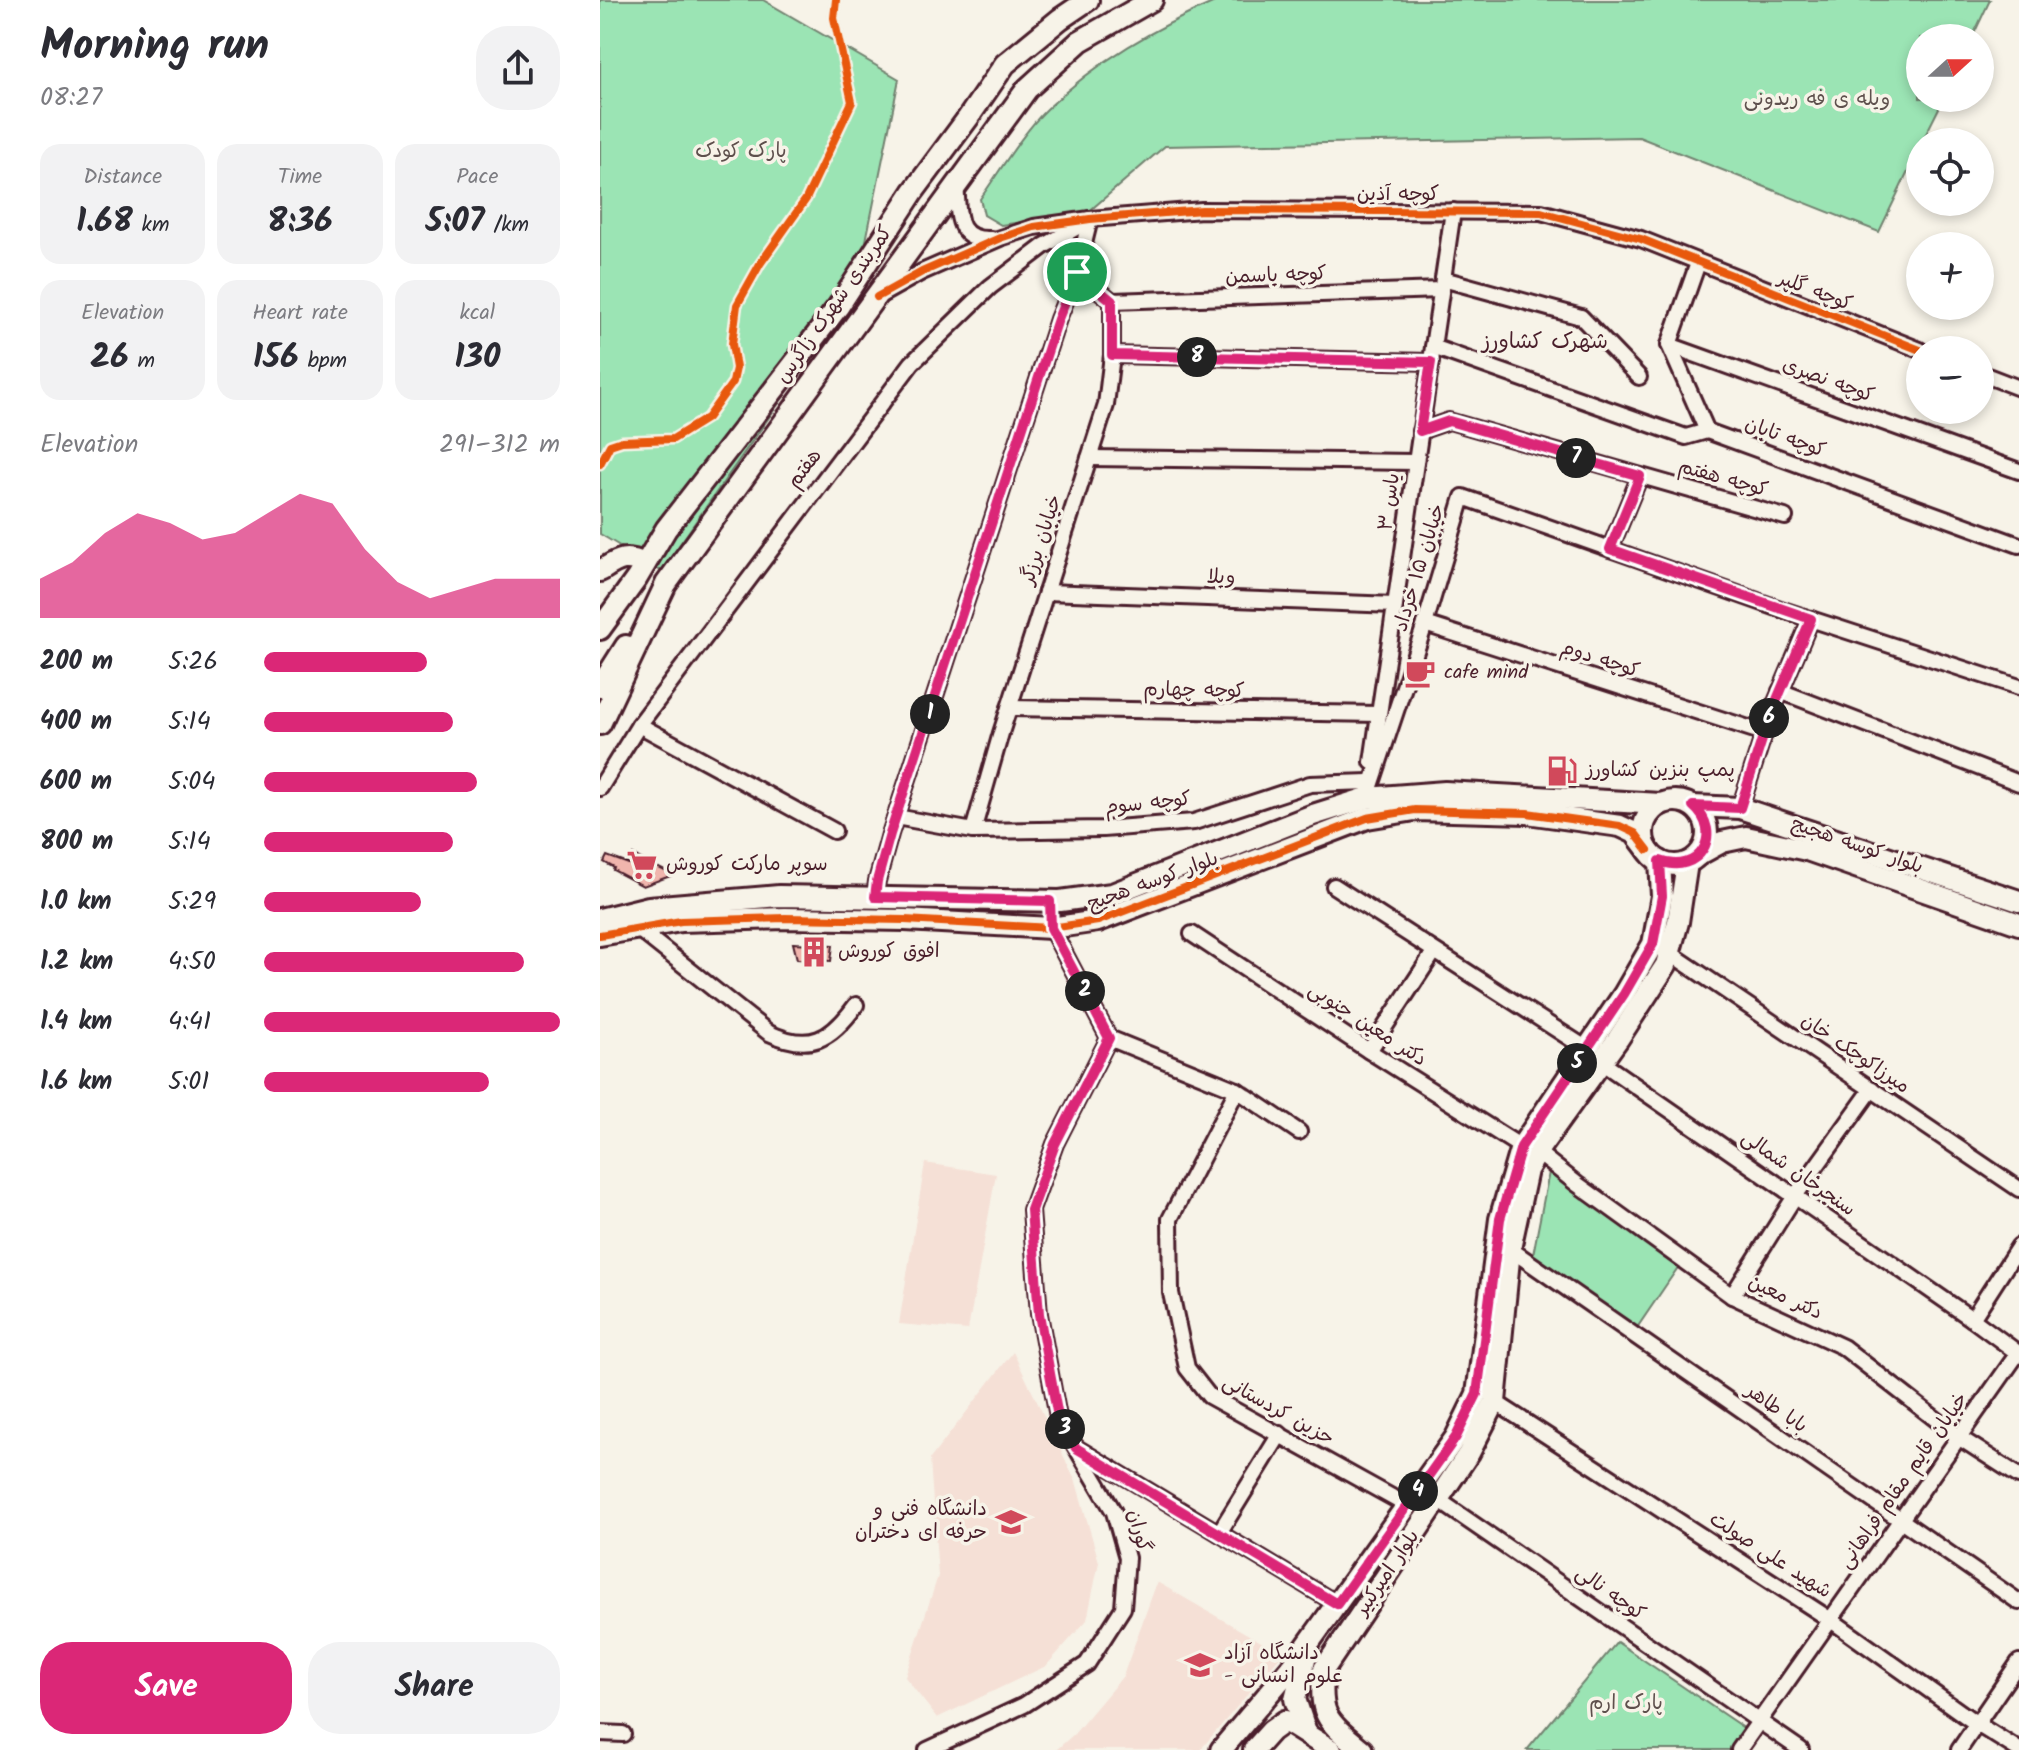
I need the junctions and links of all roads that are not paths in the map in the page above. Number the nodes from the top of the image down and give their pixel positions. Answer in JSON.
{"nodes":[{"id":1,"x":1088,"y":0,"type":"edge"},
{"id":2,"x":1152,"y":0,"type":"edge"},
{"id":3,"x":956,"y":185,"type":"junction"},
{"id":4,"x":1453,"y":211,"type":"junction"},
{"id":5,"x":1090,"y":219,"type":"junction"},
{"id":6,"x":1000,"y":238,"type":"junction"},
{"id":7,"x":1698,"y":263,"type":"junction"},
{"id":8,"x":1077,"y":272,"type":"junction"},
{"id":9,"x":1442,"y":284,"type":"junction"},
{"id":10,"x":877,"y":297,"type":"junction"},
{"id":11,"x":1112,"y":301,"type":"junction"},
{"id":12,"x":1669,"y":345,"type":"junction"},
{"id":13,"x":1906,"y":345,"type":"edge"},
{"id":14,"x":1432,"y":354,"type":"junction"},
{"id":15,"x":1112,"y":355,"type":"junction"},
{"id":16,"x":1639,"y":377,"type":"dead end"},
{"id":17,"x":1994,"y":378,"type":"edge"},
{"id":18,"x":2019,"y":388,"type":"edge"},
{"id":19,"x":1420,"y":431,"type":"junction"},
{"id":20,"x":1707,"y":431,"type":"junction"},
{"id":21,"x":1089,"y":458,"type":"junction"},
{"id":22,"x":1416,"y":462,"type":"junction"},
{"id":23,"x":2019,"y":471,"type":"edge"},
{"id":24,"x":1640,"y":476,"type":"junction"},
{"id":25,"x":1785,"y":517,"type":"dead end"},
{"id":26,"x":2019,"y":545,"type":"edge"},
{"id":27,"x":1610,"y":549,"type":"junction"},
{"id":28,"x":645,"y":564,"type":"junction"},
{"id":29,"x":600,"y":571,"type":"edge"},
{"id":30,"x":666,"y":584,"type":"junction"},
{"id":31,"x":1046,"y":592,"type":"junction"},
{"id":32,"x":1395,"y":605,"type":"junction"},
{"id":33,"x":1811,"y":619,"type":"junction"},
{"id":34,"x":1425,"y":624,"type":"junction"},
{"id":35,"x":600,"y":629,"type":"edge"},
{"id":36,"x":600,"y":687,"type":"edge"},
{"id":37,"x":2019,"y":687,"type":"edge"},
{"id":38,"x":1780,"y":691,"type":"junction"},
{"id":39,"x":1009,"y":708,"type":"junction"},
{"id":40,"x":1379,"y":714,"type":"junction"},
{"id":41,"x":600,"y":724,"type":"edge"},
{"id":42,"x":639,"y":725,"type":"junction"},
{"id":43,"x":1764,"y":733,"type":"junction"},
{"id":44,"x":2019,"y":783,"type":"edge"},
{"id":45,"x":600,"y":788,"type":"edge"},
{"id":46,"x":1368,"y":799,"type":"junction"},
{"id":47,"x":1661,"y":804,"type":"junction"},
{"id":48,"x":1693,"y":806,"type":"junction"},
{"id":49,"x":1740,"y":808,"type":"junction"},
{"id":50,"x":896,"y":817,"type":"junction"},
{"id":51,"x":834,"y":831,"type":"dead end"},
{"id":52,"x":973,"y":831,"type":"junction"},
{"id":53,"x":1654,"y":855,"type":"junction"},
{"id":54,"x":1694,"y":858,"type":"junction"},
{"id":55,"x":1334,"y":886,"type":"dead end"},
{"id":56,"x":875,"y":897,"type":"junction"},
{"id":57,"x":1050,"y":901,"type":"junction"},
{"id":58,"x":2019,"y":901,"type":"edge"},
{"id":59,"x":2019,"y":924,"type":"edge"},
{"id":60,"x":604,"y":926,"type":"edge"},
{"id":61,"x":637,"y":928,"type":"junction"},
{"id":62,"x":1051,"y":928,"type":"junction"},
{"id":63,"x":1192,"y":934,"type":"dead end"},
{"id":64,"x":1434,"y":952,"type":"junction"},
{"id":65,"x":1670,"y":953,"type":"junction"},
{"id":66,"x":856,"y":1005,"type":"dead end"},
{"id":67,"x":1109,"y":1038,"type":"junction"},
{"id":68,"x":1369,"y":1051,"type":"junction"},
{"id":69,"x":1594,"y":1055,"type":"junction"},
{"id":70,"x":1872,"y":1089,"type":"junction"},
{"id":71,"x":1237,"y":1090,"type":"junction"},
{"id":72,"x":1299,"y":1132,"type":"dead end"},
{"id":73,"x":1529,"y":1150,"type":"junction"},
{"id":74,"x":2019,"y":1189,"type":"edge"},
{"id":75,"x":1795,"y":1196,"type":"junction"},
{"id":76,"x":2019,"y":1246,"type":"edge"},
{"id":77,"x":1510,"y":1249,"type":"junction"},
{"id":78,"x":1732,"y":1296,"type":"junction"},
{"id":79,"x":1972,"y":1319,"type":"junction"},
{"id":80,"x":1486,"y":1398,"type":"junction"},
{"id":81,"x":1280,"y":1434,"type":"junction"},
{"id":82,"x":1960,"y":1438,"type":"junction"},
{"id":83,"x":1076,"y":1448,"type":"junction"},
{"id":84,"x":2019,"y":1476,"type":"edge"},
{"id":85,"x":1437,"y":1499,"type":"junction"},
{"id":86,"x":1408,"y":1506,"type":"junction"},
{"id":87,"x":1901,"y":1520,"type":"junction"},
{"id":88,"x":1219,"y":1533,"type":"junction"},
{"id":89,"x":2019,"y":1602,"type":"edge"},
{"id":90,"x":1337,"y":1604,"type":"junction"},
{"id":91,"x":1831,"y":1620,"type":"junction"},
{"id":92,"x":1308,"y":1644,"type":"junction"},
{"id":93,"x":2019,"y":1662,"type":"edge"},
{"id":94,"x":1759,"y":1722,"type":"junction"},
{"id":95,"x":1977,"y":1724,"type":"junction"},
{"id":96,"x":1306,"y":1732,"type":"junction"},
{"id":97,"x":600,"y":1733,"type":"edge"},
{"id":98,"x":623,"y":1734,"type":"dead end"},
{"id":99,"x":927,"y":1750,"type":"edge"},
{"id":100,"x":1221,"y":1750,"type":"edge"},
{"id":101,"x":1254,"y":1750,"type":"edge"},
{"id":102,"x":1331,"y":1750,"type":"edge"},
{"id":103,"x":1362,"y":1750,"type":"edge"},
{"id":104,"x":1739,"y":1750,"type":"edge"},
{"id":105,"x":1801,"y":1750,"type":"edge"},
{"id":106,"x":1959,"y":1750,"type":"edge"},
{"id":107,"x":2019,"y":1750,"type":"edge"}],
"edges":[{"from":1,"to":28,"type":"street","name":"کمربندی شهرک زاگرس"},
{"from":2,"to":3,"type":"street","name":"کمربندی شهرک زاگرس"},
{"from":3,"to":6,"type":"street"},
{"from":3,"to":10,"type":"street","name":"کمربندی شهرک زاگرس"},
{"from":4,"to":5,"type":"street","name":"کوچه آذین"},
{"from":4,"to":7,"type":"street","name":"کوچه آذین"},
{"from":4,"to":9,"type":"street","name":"یاس ۳"},
{"from":5,"to":6,"type":"street","name":"کوچه آذین"},
{"from":5,"to":8,"type":"street"},
{"from":5,"to":42,"type":"street","name":"هفتم"},
{"from":6,"to":10,"type":"street","name":"کوچه آذین"},
{"from":7,"to":12,"type":"street"},
{"from":7,"to":13,"type":"street","name":"کوچه گلپر"},
{"from":8,"to":11,"type":"street"},
{"from":8,"to":50,"type":"street"},
{"from":9,"to":11,"type":"street","name":"کوچه یاسمن"},
{"from":9,"to":14,"type":"street","name":"یاس ۳"},
{"from":9,"to":16,"type":"street","name":"کوچه یاسمن"},
{"from":10,"to":30,"type":"street","name":"کمربندی شهرک زاگرس"},
{"from":11,"to":15,"type":"street","name":"خیابان برزگر"},
{"from":12,"to":20,"type":"street"},
{"from":12,"to":23,"type":"street","name":"کوچه نصری"},
{"from":14,"to":15,"type":"street","name":"کوچه تابان"},
{"from":14,"to":19,"type":"street","name":"یاس ۳"},
{"from":14,"to":20,"type":"street","name":"کوچه تابان"},
{"from":15,"to":21,"type":"street","name":"خیابان برزگر"},
{"from":17,"to":18,"type":"street"},
{"from":19,"to":22,"type":"street","name":"یاس ۳"},
{"from":19,"to":24,"type":"street","name":"کوچه هفتم"},
{"from":20,"to":26,"type":"street","name":"کوچه تابان"},
{"from":21,"to":22,"type":"street"},
{"from":21,"to":31,"type":"street","name":"خیابان برزگر"},
{"from":22,"to":32,"type":"street","name":"یاس ۳"},
{"from":24,"to":25,"type":"street","name":"کوچه هفتم"},
{"from":24,"to":27,"type":"street"},
{"from":27,"to":33,"type":"street","name":"خیابان ۱۵ خرداد"},
{"from":27,"to":34,"type":"street","name":"خیابان ۱۵ خرداد"},
{"from":28,"to":29,"type":"street"},
{"from":28,"to":35,"type":"street","name":"کمربندی شهرک زاگرس"},
{"from":30,"to":36,"type":"street","name":"کمربندی شهرک زاگرس"},
{"from":30,"to":41,"type":"street","name":"کمربندی شهرک زاگرس"},
{"from":31,"to":32,"type":"street","name":"ویلا"},
{"from":31,"to":39,"type":"street","name":"خیابان برزگر"},
{"from":32,"to":40,"type":"street","name":"یاس ۳"},
{"from":33,"to":37,"type":"street","name":"خیابان ۱۵ خرداد"},
{"from":33,"to":38,"type":"street"},
{"from":34,"to":43,"type":"street","name":"کوچه دوم"},
{"from":34,"to":46,"type":"street","name":"خیابان ۱۵ خرداد"},
{"from":38,"to":43,"type":"street"},
{"from":38,"to":44,"type":"street"},
{"from":39,"to":40,"type":"street","name":"کوچه چهارم"},
{"from":39,"to":52,"type":"street","name":"خیابان برزگر"},
{"from":40,"to":46,"type":"street","name":"یاس ۳"},
{"from":42,"to":45,"type":"street","name":"هفتم"},
{"from":42,"to":51,"type":"street"},
{"from":43,"to":49,"type":"street"},
{"from":46,"to":47,"type":"street","name":"بلوار کوسه هجیج"},
{"from":46,"to":52,"type":"street","name":"کوچه سوم"},
{"from":46,"to":53,"type":"street","name":"بلوار کوسه هجیج"},
{"from":46,"to":57,"type":"street","name":"بلوار کوسه هجیج"},
{"from":46,"to":62,"type":"street","name":"بلوار کوسه هجیج"},
{"from":47,"to":48,"type":"street"},
{"from":47,"to":53,"type":"street"},
{"from":48,"to":49,"type":"street","name":"بلوار کوسه هجیج"},
{"from":48,"to":54,"type":"street"},
{"from":49,"to":58,"type":"street","name":"بلوار کوسه هجیج"},
{"from":50,"to":52,"type":"street","name":"کوچه سوم"},
{"from":50,"to":56,"type":"street"},
{"from":53,"to":54,"type":"street"},
{"from":53,"to":69,"type":"street","name":"بلوار امیرکبیر"},
{"from":54,"to":59,"type":"street","name":"بلوار کوسه هجیج"},
{"from":54,"to":65,"type":"street","name":"بلوار امیرکبیر"},
{"from":55,"to":64,"type":"street","name":"سنجرخان شمالی"},
{"from":56,"to":57,"type":"street","name":"بلوار کوسه هجیج"},
{"from":56,"to":60,"type":"street","name":"بلوار کوسه هجیج"},
{"from":57,"to":62,"type":"street"},
{"from":60,"to":61,"type":"street","name":"بلوار کوسه هجیج"},
{"from":61,"to":62,"type":"street","name":"بلوار کوسه هجیج"},
{"from":61,"to":66,"type":"street"},
{"from":62,"to":67,"type":"street"},
{"from":63,"to":68,"type":"street","name":"دکتر معین جنوبی"},
{"from":64,"to":68,"type":"street"},
{"from":64,"to":69,"type":"street","name":"سنجرخان شمالی"},
{"from":65,"to":69,"type":"street","name":"بلوار امیرکبیر"},
{"from":65,"to":70,"type":"street","name":"میرزاکوچک خان"},
{"from":67,"to":71,"type":"street"},
{"from":67,"to":83,"type":"street","name":"گوران"},
{"from":68,"to":73,"type":"street","name":"دکتر معین جنوبی"},
{"from":69,"to":73,"type":"street","name":"بلوار امیرکبیر"},
{"from":69,"to":75,"type":"street","name":"سنجرخان شمالی"},
{"from":70,"to":74,"type":"street","name":"میرزاکوچک خان"},
{"from":70,"to":75,"type":"street"},
{"from":71,"to":72,"type":"street"},
{"from":71,"to":81,"type":"street","name":"حزین کردستانی"},
{"from":73,"to":77,"type":"street","name":"بلوار امیرکبیر"},
{"from":73,"to":78,"type":"street","name":"دکتر معین"},
{"from":73,"to":80,"type":"street","name":"بلوار امیرکبیر"},
{"from":75,"to":78,"type":"street"},
{"from":75,"to":79,"type":"street","name":"سنجرخان شمالی"},
{"from":76,"to":79,"type":"street"},
{"from":77,"to":80,"type":"street","name":"بلوار امیرکبیر"},
{"from":77,"to":87,"type":"street","name":"بابا طاهر"},
{"from":78,"to":82,"type":"street","name":"دکتر معین"},
{"from":79,"to":82,"type":"street","name":"خیابان قایم مقام فراهانی"},
{"from":80,"to":85,"type":"street","name":"بلوار امیرکبیر"},
{"from":80,"to":86,"type":"street","name":"بلوار امیرکبیر"},
{"from":80,"to":91,"type":"street","name":"شهید علی صولت"},
{"from":81,"to":86,"type":"street","name":"حزین کردستانی"},
{"from":81,"to":88,"type":"street"},
{"from":82,"to":84,"type":"street","name":"دکتر معین"},
{"from":82,"to":87,"type":"street","name":"خیابان قایم مقام فراهانی"},
{"from":83,"to":88,"type":"street"},
{"from":83,"to":99,"type":"street","name":"گوران"},
{"from":85,"to":94,"type":"street","name":"کوچه نالی"},
{"from":85,"to":103,"type":"street","name":"بلوار امیرکبیر"},
{"from":86,"to":90,"type":"street","name":"بلوار امیرکبیر"},
{"from":87,"to":89,"type":"street","name":"بابا طاهر"},
{"from":87,"to":91,"type":"street","name":"خیابان قایم مقام فراهانی"},
{"from":88,"to":90,"type":"street"},
{"from":90,"to":92,"type":"street","name":"بلوار امیرکبیر"},
{"from":91,"to":94,"type":"street","name":"خیابان قایم مقام فراهانی"},
{"from":91,"to":95,"type":"street","name":"شهید علی صولت"},
{"from":92,"to":96,"type":"street"},
{"from":92,"to":100,"type":"street","name":"بلوار امیرکبیر"},
{"from":93,"to":95,"type":"street"},
{"from":94,"to":104,"type":"street","name":"خیابان قایم مقام فراهانی"},
{"from":94,"to":105,"type":"street","name":"کوچه نالی"},
{"from":95,"to":106,"type":"street"},
{"from":95,"to":107,"type":"street","name":"شهید علی صولت"},
{"from":96,"to":101,"type":"street"},
{"from":96,"to":102,"type":"street"},
{"from":97,"to":98,"type":"street"}]}
